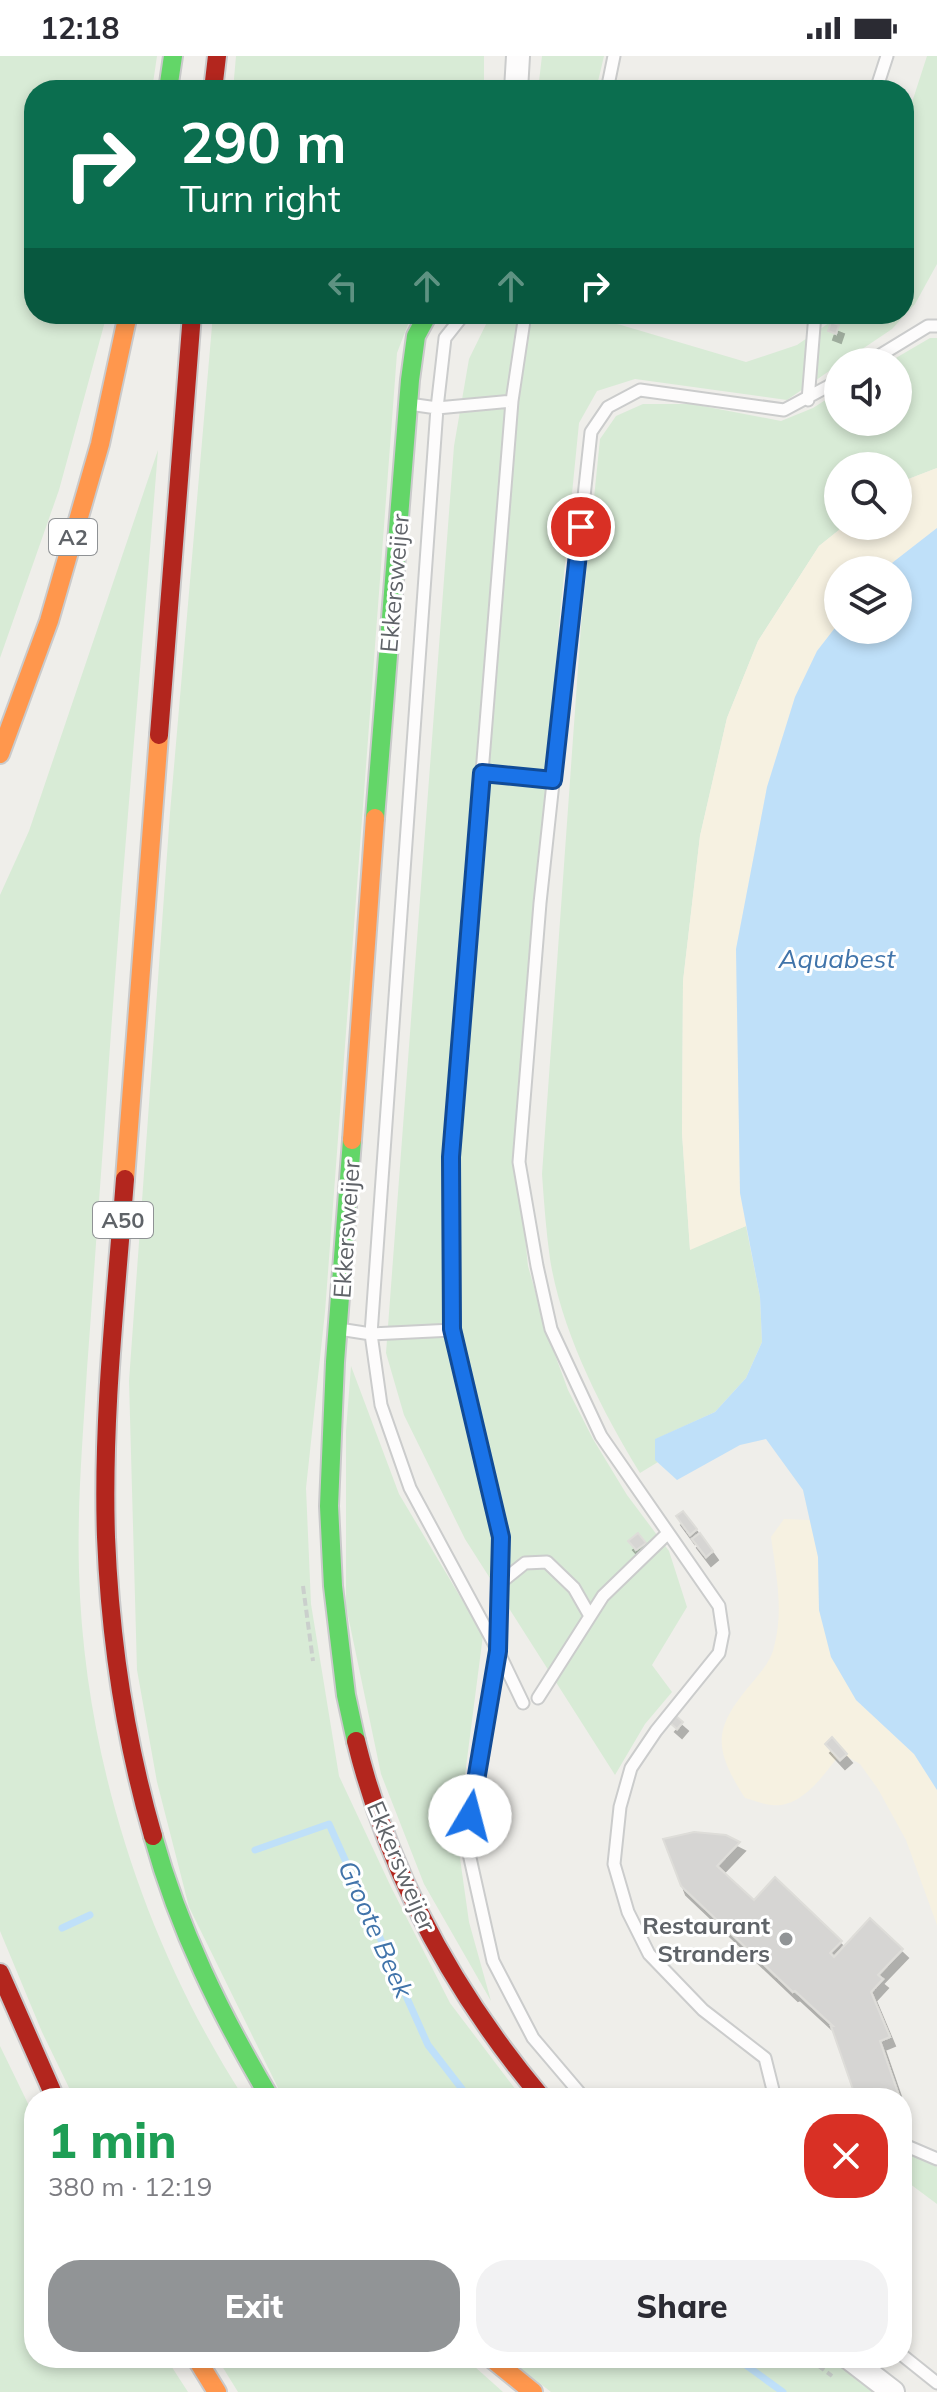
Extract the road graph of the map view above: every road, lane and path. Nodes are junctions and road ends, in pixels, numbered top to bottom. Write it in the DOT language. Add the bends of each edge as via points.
graph roads {
  1 [pos="173,56"];
  2 [pos="217,56"];
  3 [pos="518,56"];
  4 [pos="614,56"];
  5 [pos="887,56"];
  6 [pos="169,80"];
  7 [pos="214,80"];
  8 [pos="517,80"];
  9 [pos="609,80"];
  10 [pos="879,80"];
  11 [pos="126,324"];
  12 [pos="191,324"];
  13 [pos="423,324"];
  14 [pos="456,324"];
  15 [pos="524,324"];
  16 [pos="814,324"];
  17 [pos="937,326"];
  18 [pos="892,348"];
  19 [pos="824,390"];
  20 [pos="808,400"];
  21 [pos="512,401"];
  22 [pos="408,404"];
  23 [pos="437,408"];
  24 [pos="0,754"];
  25 [pos="482,773"];
  26 [pos="553,780"];
  27 [pos="339,1329"];
  28 [pos="453,1330"];
  29 [pos="371,1334"];
  30 [pos="668,1533"];
  31 [pos="500,1583"];
  32 [pos="590,1616"];
  33 [pos="498,1651"];
  34 [pos="538,1698"];
  35 [pos="523,1703"];
  36 [pos="0,1973"];
  37 [pos="51,2088"];
  38 [pos="264,2088"];
  39 [pos="533,2088"];
  40 [pos="576,2088"];
  41 [pos="772,2088"];
  42 [pos="912,2148"];
  43 [pos="937,2159"];
  44 [pos="912,2363"];
  45 [pos="202,2368"];
  46 [pos="503,2368"];
  47 [pos="862,2368"];
  48 [pos="937,2383"];
  49 [pos="217,2392"];
  50 [pos="533,2392"];
  51 [pos="893,2392"];
  1 -- 6 [label="main road"];
  2 -- 7 [label="main road"];
  3 -- 8 [label="street"];
  4 -- 9 [label="lane"];
  5 -- 10 [label="lane"];
  11 -- 24 [label="main road, A2" via="100,444 53,607"];
  12 -- 38 [label="main road, A50" via="112,1382 106,1530 116,1664 135,1776 167,1881 215,2003"];
  13 -- 22 [label="main road, Ekkersweijer" via="416,336"];
  14 -- 23 [label="lane" via="445,338"];
  15 -- 21 [label="lane"];
  16 -- 20 [label="lane"];
  17 -- 18 [label="lane"];
  19 -- 20 [label="lane"];
  20 -- 26 [label="lane" via="784,410 640,390 608,407 591,432"];
  21 -- 23 [label="lane"];
  21 -- 25 [label="lane"];
  22 -- 23 [label="lane"];
  22 -- 27 [label="main road, Ekkersweijer"];
  23 -- 29 [label="lane"];
  25 -- 26 [label="lane"];
  25 -- 28 [label="lane" via="451,1157"];
  26 -- 30 [label="lane" via="519,1162 551,1329 601,1436"];
  27 -- 29 [label="lane"];
  27 -- 39 [label="main road, Ekkersweijer" via="330,1555 349,1710 376,1812 440,1955"];
  28 -- 29 [label="lane"];
  28 -- 31 [label="lane" via="501,1537"];
  29 -- 33 [label="lane" via="381,1405 410,1488"];
  30 -- 32 [label="lane" via="603,1596"];
  30 -- 41 [label="lane" via="719,1606 723,1633 719,1653 631,1768 620,1807 614,1864 628,1912 649,1954 703,2010 765,2058"];
  31 -- 32 [label="lane" via="525,1563 547,1562 574,1588"];
  31 -- 33 [label="lane"];
  32 -- 34 [label="lane"];
  33 -- 35 [label="lane"];
  33 -- 40 [label="lane" via="466,1840 493,1961 533,2038"];
  36 -- 37 [label="main road"];
  42 -- 43 [label="lane"];
  44 -- 48 [label="lane"];
  45 -- 49 [label="main road"];
  46 -- 50 [label="main road"];
  47 -- 51 [label="street"];
}
